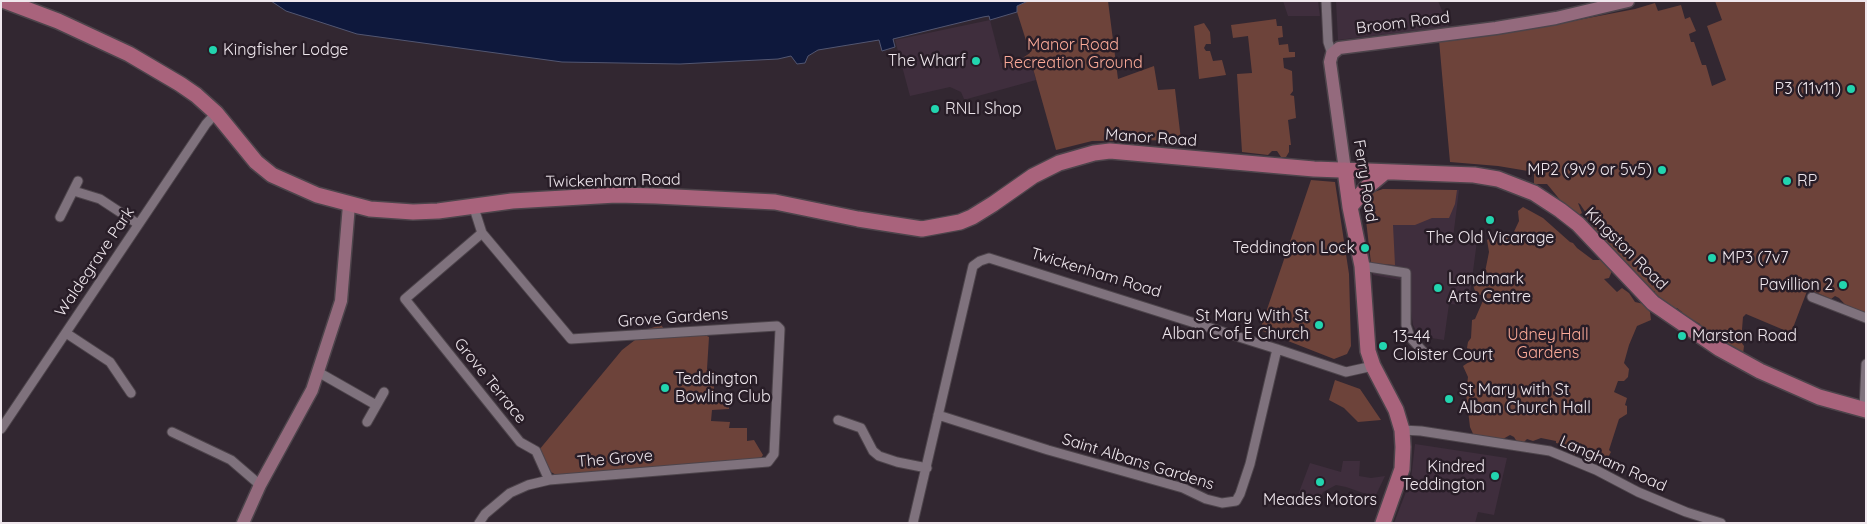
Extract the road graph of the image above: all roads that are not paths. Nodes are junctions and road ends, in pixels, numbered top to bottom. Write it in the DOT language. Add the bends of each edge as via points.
graph roads {
  1 [pos="5,1"];
  2 [pos="1326,1"];
  3 [pos="1628,1"];
  4 [pos="1332,54"];
  5 [pos="216,113"];
  6 [pos="1345,170"];
  7 [pos="1385,172"];
  8 [pos="78,181"];
  9 [pos="74,191"];
  10 [pos="349,204"];
  11 [pos="473,205"];
  12 [pos="1350,208"];
  13 [pos="60,217"];
  14 [pos="972,217"];
  15 [pos="138,224"];
  16 [pos="482,233"];
  17 [pos="1362,266"];
  18 [pos="1812,297"];
  19 [pos="1866,318"];
  20 [pos="66,333"];
  21 [pos="1277,348"];
  22 [pos="1427,356"];
  23 [pos="1866,364"];
  24 [pos="1373,366"];
  25 [pos="318,372"];
  26 [pos="384,392"];
  27 [pos="131,393"];
  28 [pos="376,405"];
  29 [pos="1865,410"];
  30 [pos="938,415"];
  31 [pos="838,420"];
  32 [pos="367,422"];
  33 [pos="1,429"];
  34 [pos="1402,430"];
  35 [pos="172,432"];
  36 [pos="768,462"];
  37 [pos="927,468"];
  38 [pos="549,480"];
  39 [pos="260,485"];
  40 [pos="243,523"];
  41 [pos="479,523"];
  42 [pos="913,523"];
  43 [pos="1383,523"];
  44 [pos="1721,523"];
  1 -- 5 [label="main road, Twickenham Road" via="129,54 185,87"];
  2 -- 4 [label="street, Ferry Road" via="1328,42"];
  3 -- 4 [label="street, Broom Road" via="1496,28 1344,47"];
  4 -- 6 [label="street, Ferry Road" via="1330,68"];
  5 -- 10 [label="main road, Twickenham Road" via="260,166 272,175"];
  5 -- 15 [label="street, Waldegrave Park"];
  6 -- 7 [label="main road, Kingston Road"];
  6 -- 12 [label="main road, Ferry Road"];
  6 -- 14 [label="main road, Manor Road" via="1119,151 1094,153 1049,168 1028,179"];
  7 -- 12 [label="main road"];
  7 -- 29 [label="main road, Kingston Road" via="1476,175 1498,179 1534,193 1578,224 1653,303 1720,349 1819,397"];
  8 -- 9 [label="street"];
  9 -- 13 [label="street"];
  9 -- 15 [label="street" via="100,199"];
  10 -- 11 [label="main road, Twickenham Road" via="412,212"];
  10 -- 25 [label="street" via="341,301"];
  11 -- 14 [label="main road, Twickenham Road" via="616,195 775,202 922,229"];
  11 -- 16 [label="street, Grove Gardens"];
  12 -- 17 [label="main road, Ferry Road"];
  15 -- 20 [label="street, Waldegrave Park"];
  16 -- 36 [label="street, Grove Gardens" via="571,339 777,326 780,329 776,432 774,454"];
  16 -- 38 [label="street, Grove Terrace" via="405,299 520,442 536,451"];
  17 -- 22 [label="street" via="1406,273 1406,325 1410,337"];
  17 -- 24 [label="main road, Ferry Road" via="1368,351"];
  18 -- 19 [label="street"];
  20 -- 27 [label="street" via="110,362"];
  20 -- 33 [label="street, Waldegrave Park"];
  21 -- 24 [label="street, Twickenham Road" via="1346,372"];
  21 -- 30 [label="street, Saint Albans Gardens" via="1250,464 1236,501 1214,501 1183,488"];
  21 -- 30 [label="street, Twickenham Road" via="989,258 973,266"];
  23 -- 29 [label="street"];
  24 -- 34 [label="main road, Ferry Road" via="1396,410"];
  25 -- 28 [label="street"];
  25 -- 39 [label="street" via="312,390"];
  26 -- 28 [label="street"];
  28 -- 32 [label="street"];
  30 -- 37 [label="street"];
  31 -- 37 [label="street" via="861,428 872,451 879,456"];
  34 -- 43 [label="main road, Ferry Road" via="1402,469"];
  34 -- 44 [label="street, Langham Road" via="1550,452 1686,512"];
  35 -- 39 [label="street" via="231,460"];
  36 -- 38 [label="street, The Grove"];
  37 -- 42 [label="street"];
  38 -- 41 [label="street, The Grove" via="510,493"];
  39 -- 40 [label="street"];
}
